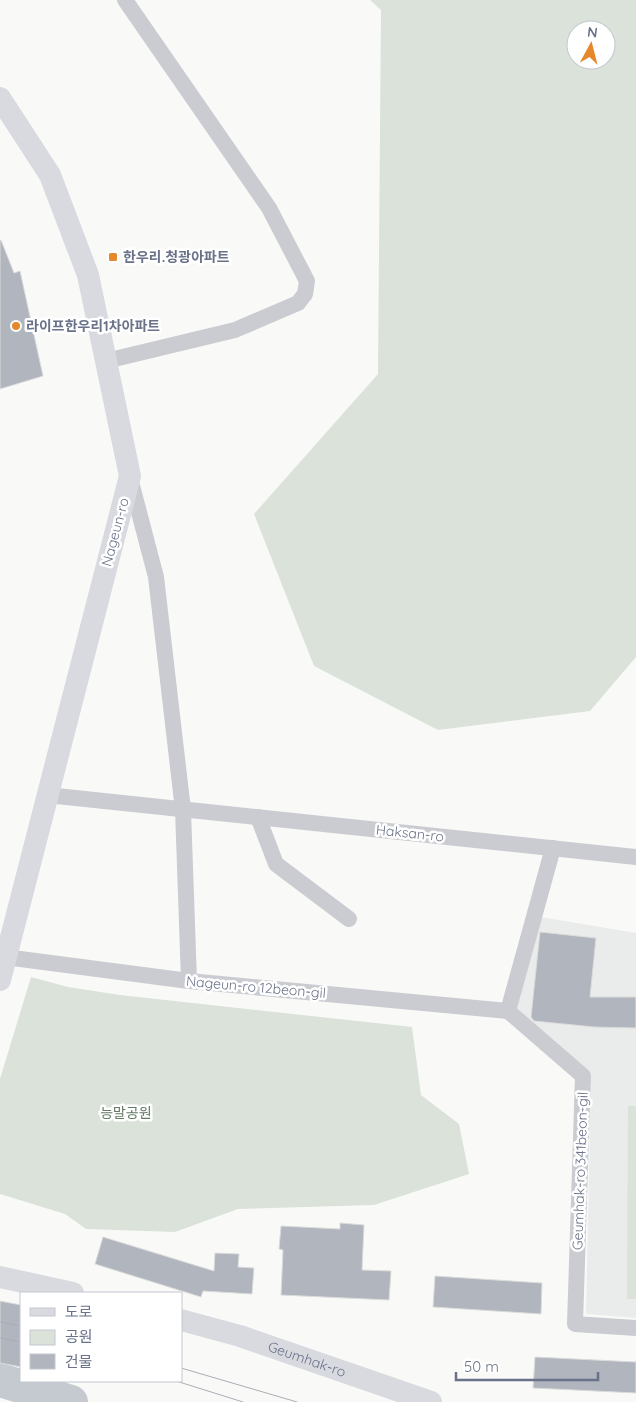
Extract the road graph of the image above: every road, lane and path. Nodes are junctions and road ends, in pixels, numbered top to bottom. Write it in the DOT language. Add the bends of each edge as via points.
graph roads {
  1 [pos="125,0"];
  2 [pos="0,98"];
  3 [pos="106,361"];
  4 [pos="130,476"];
  5 [pos="47,795"];
  6 [pos="183,810"];
  7 [pos="258,817"];
  8 [pos="553,848"];
  9 [pos="636,856"];
  10 [pos="349,919"];
  11 [pos="5,957"];
  12 [pos="0,980"];
  13 [pos="189,981"];
  14 [pos="508,1011"];
  15 [pos="0,1277"];
  16 [pos="68,1292"];
  17 [pos="182,1320"];
  18 [pos="636,1328"];
  19 [pos="432,1402"];
  1 -- 3 [label="street" via="269,208 308,281 305,294 298,303 235,330"];
  2 -- 3 [label="main road, Nageun-ro" via="50,175 88,275"];
  3 -- 4 [label="main road, Nageun-ro"];
  4 -- 5 [label="main road, Nageun-ro"];
  4 -- 6 [label="street" via="156,577"];
  5 -- 6 [label="street, Haksan-ro"];
  5 -- 11 [label="main road, Nageun-ro"];
  6 -- 7 [label="street, Haksan-ro"];
  6 -- 13 [label="street"];
  7 -- 8 [label="street, Haksan-ro"];
  7 -- 10 [label="street" via="276,864"];
  8 -- 9 [label="street, Haksan-ro"];
  8 -- 14 [label="street"];
  11 -- 12 [label="main road, Nageun-ro"];
  11 -- 13 [label="street, Nageun-ro 12beon-gil"];
  13 -- 14 [label="street, Nageun-ro 12beon-gil"];
  14 -- 18 [label="street, Geumhak-ro 341beon-gil" via="583,1076 575,1324"];
  15 -- 16 [label="main road"];
  17 -- 19 [label="main road, Geumhak-ro" via="240,1336"];
}
